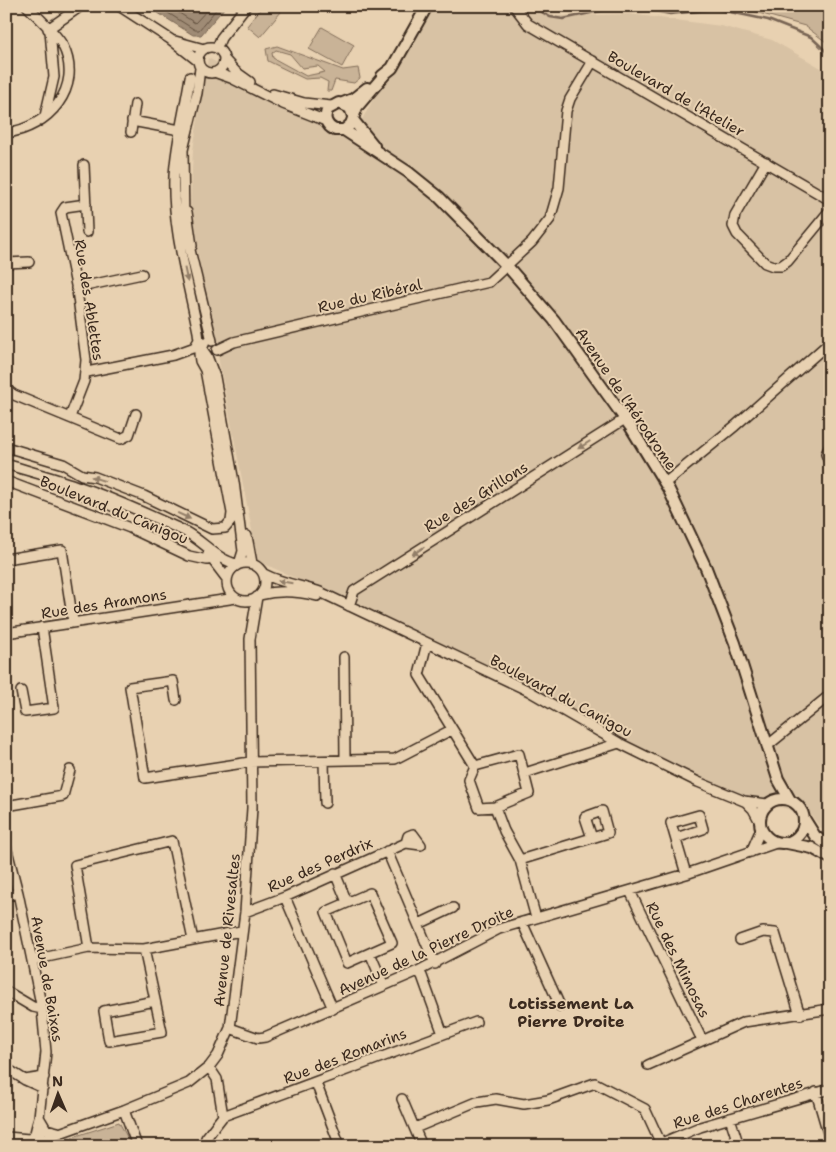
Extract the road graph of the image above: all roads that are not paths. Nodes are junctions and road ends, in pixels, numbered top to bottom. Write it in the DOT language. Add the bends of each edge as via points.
graph roads {
  1 [pos="27,6"];
  2 [pos="82,6"];
  3 [pos="119,6"];
  4 [pos="246,6"];
  5 [pos="427,6"];
  6 [pos="514,6"];
  7 [pos="49,30"];
  8 [pos="170,39"];
  9 [pos="217,48"];
  10 [pos="204,49"];
  11 [pos="225,60"];
  12 [pos="593,62"];
  13 [pos="199,65"];
  14 [pos="386,73"];
  15 [pos="214,74"];
  16 [pos="190,77"];
  17 [pos="197,93"];
  18 [pos="134,104"];
  19 [pos="343,104"];
  20 [pos="331,106"];
  21 [pos="45,116"];
  22 [pos="353,118"];
  23 [pos="132,121"];
  24 [pos="326,121"];
  25 [pos="344,130"];
  26 [pos="131,132"];
  27 [pos="184,132"];
  28 [pos="6,133"];
  29 [pos="380,153"];
  30 [pos="766,162"];
  31 [pos="84,165"];
  32 [pos="179,175"];
  33 [pos="830,200"];
  34 [pos="86,204"];
  35 [pos="830,210"];
  36 [pos="88,232"];
  37 [pos="29,262"];
  38 [pos="6,263"];
  39 [pos="508,267"];
  40 [pos="142,274"];
  41 [pos="76,288"];
  42 [pos="830,342"];
  43 [pos="207,348"];
  44 [pos="86,372"];
  45 [pos="6,389"];
  46 [pos="136,414"];
  47 [pos="70,418"];
  48 [pos="625,419"];
  49 [pos="830,446"];
  50 [pos="6,447"];
  51 [pos="6,464"];
  52 [pos="830,464"];
  53 [pos="41,476"];
  54 [pos="6,481"];
  55 [pos="234,482"];
  56 [pos="665,482"];
  57 [pos="144,496"];
  58 [pos="138,511"];
  59 [pos="6,559"];
  60 [pos="212,559"];
  61 [pos="252,563"];
  62 [pos="238,564"];
  63 [pos="264,574"];
  64 [pos="226,581"];
  65 [pos="259,596"];
  66 [pos="239,599"];
  67 [pos="206,602"];
  68 [pos="339,602"];
  69 [pos="349,606"];
  70 [pos="73,622"];
  71 [pos="251,624"];
  72 [pos="42,627"];
  73 [pos="6,633"];
  74 [pos="427,644"];
  75 [pos="344,658"];
  76 [pos="21,691"];
  77 [pos="830,695"];
  78 [pos="176,700"];
  79 [pos="451,730"];
  80 [pos="619,743"];
  81 [pos="767,746"];
  82 [pos="345,760"];
  83 [pos="324,761"];
  84 [pos="250,762"];
  85 [pos="474,766"];
  86 [pos="70,770"];
  87 [pos="525,773"];
  88 [pos="778,779"];
  89 [pos="790,800"];
  90 [pos="744,801"];
  91 [pos="770,802"];
  92 [pos="325,803"];
  93 [pos="6,806"];
  94 [pos="495,807"];
  95 [pos="805,820"];
  96 [pos="760,825"];
  97 [pos="592,838"];
  98 [pos="676,838"];
  99 [pos="406,843"];
  100 [pos="776,843"];
  101 [pos="787,843"];
  102 [pos="6,846"];
  103 [pos="830,847"];
  104 [pos="386,851"];
  105 [pos="751,853"];
  106 [pos="830,858"];
  107 [pos="520,860"];
  108 [pos="335,873"];
  109 [pos="686,874"];
  110 [pos="630,891"];
  111 [pos="18,893"];
  112 [pos="6,896"];
  113 [pos="285,897"];
  114 [pos="347,902"];
  115 [pos="453,908"];
  116 [pos="245,912"];
  117 [pos="536,918"];
  118 [pos="522,922"];
  119 [pos="419,924"];
  120 [pos="241,931"];
  121 [pos="192,940"];
  122 [pos="740,940"];
  123 [pos="89,948"];
  124 [pos="144,949"];
  125 [pos="370,953"];
  126 [pos="32,960"];
  127 [pos="435,964"];
  128 [pos="418,972"];
  129 [pos="384,986"];
  130 [pos="6,991"];
  131 [pos="39,992"];
  132 [pos="21,1000"];
  133 [pos="155,1002"];
  134 [pos="560,1006"];
  135 [pos="42,1009"];
  136 [pos="333,1009"];
  137 [pos="830,1009"];
  138 [pos="800,1015"];
  139 [pos="476,1022"];
  140 [pos="230,1028"];
  141 [pos="443,1034"];
  142 [pos="702,1040"];
  143 [pos="648,1065"];
  144 [pos="209,1067"];
  145 [pos="6,1068"];
  146 [pos="44,1077"];
  147 [pos="25,1080"];
  148 [pos="316,1083"];
  149 [pos="43,1088"];
  150 [pos="830,1089"];
  151 [pos="816,1092"];
  152 [pos="402,1099"];
  153 [pos="124,1110"];
  154 [pos="222,1116"];
  155 [pos="39,1117"];
  156 [pos="730,1118"];
  157 [pos="415,1128"];
  158 [pos="61,1133"];
  159 [pos="7,1137"];
  160 [pos="830,1140"];
  161 [pos="35,1142"];
  162 [pos="660,1145"];
  163 [pos="21,1146"];
  164 [pos="137,1146"];
  165 [pos="204,1146"];
  166 [pos="340,1146"];
  167 [pos="422,1146"];
  168 [pos="740,1146"];
  1 -- 7 [label="street"];
  2 -- 7 [label="street"];
  3 -- 8 [label="street"];
  4 -- 9 [label="street"];
  5 -- 14 [label="main road"];
  6 -- 12 [label="street, Boulevard de l'Atelier" via="528,24"];
  7 -- 21 [label="street" via="54,77"];
  7 -- 21 [label="street" via="59,38 64,48 70,77 61,102"];
  8 -- 10 [label="street"];
  8 -- 13 [label="street"];
  9 -- 10 [label="street"];
  9 -- 11 [label="street"];
  10 -- 13 [label="street" via="199,54"];
  11 -- 15 [label="street" via="223,68"];
  11 -- 20 [label="street" via="236,72 270,92 304,103"];
  12 -- 30 [label="street, Boulevard de l'Atelier"];
  12 -- 39 [label="street, Rue du Ribéral" via="570,99 566,112 559,188 550,219"];
  13 -- 15 [label="street" via="205,73"];
  13 -- 17 [label="street"];
  14 -- 19 [label="main road"];
  14 -- 22 [label="main road" via="357,107"];
  15 -- 17 [label="street"];
  15 -- 24 [label="street" via="232,78"];
  16 -- 27 [label="street"];
  17 -- 27 [label="street"];
  18 -- 23 [label="street"];
  19 -- 20 [label="main road"];
  19 -- 22 [label="main road" via="350,108"];
  20 -- 24 [label="main road" via="326,112"];
  21 -- 28 [label="street" via="22,131"];
  22 -- 25 [label="main road"];
  22 -- 29 [label="main road, Avenue de l'Aérodrome"];
  23 -- 26 [label="street"];
  23 -- 27 [label="street"];
  24 -- 25 [label="main road" via="331,128"];
  25 -- 29 [label="main road, Avenue de l'Aérodrome"];
  27 -- 32 [label="street"];
  29 -- 39 [label="main road, Avenue de l'Aérodrome" via="438,197"];
  30 -- 33 [label="street, Boulevard de l'Atelier"];
  30 -- 35 [label="street" via="735,215 733,226 765,263 781,266 788,261"];
  31 -- 34 [label="street, Rue des Ablettes"];
  32 -- 43 [label="street" via="185,207 185,235 193,258"];
  32 -- 43 [label="street, one-way" via="175,210 199,340"];
  34 -- 36 [label="street, Rue des Ablettes"];
  34 -- 41 [label="street, Rue des Ablettes" via="65,206 60,213"];
  37 -- 38 [label="street"];
  39 -- 43 [label="street, Rue du Ribéral" via="489,282"];
  39 -- 48 [label="main road, Avenue de l'Aérodrome" via="554,320"];
  40 -- 41 [label="street"];
  41 -- 44 [label="street, Rue des Ablettes"];
  42 -- 56 [label="street" via="735,426"];
  43 -- 44 [label="street"];
  43 -- 55 [label="street"];
  57 -- 43 [label="street, Boulevard du Canigou, one-way" via="212,529 225,528 231,521 205,370 200,361"];
  44 -- 47 [label="street, Rue des Ablettes"];
  45 -- 47 [label="street"];
  46 -- 47 [label="street" via="129,434 121,439"];
  48 -- 56 [label="main road, Avenue de l'Aérodrome"];
  48 -- 69 [label="street, Rue des Grillons, one-way" via="354,591"];
  49 -- 52 [label="street" via="826,454"];
  57 -- 50 [label="street, Boulevard du Canigou, one-way" via="82,475 51,460"];
  51 -- 53 [label="street, Boulevard du Canigou"];
  53 -- 58 [label="street, Boulevard du Canigou" via="80,487"];
  53 -- 60 [label="street, Boulevard du Canigou" via="194,542"];
  54 -- 60 [label="street, Boulevard du Canigou" via="130,528 189,556"];
  55 -- 61 [label="street"];
  55 -- 62 [label="street" via="243,551"];
  56 -- 81 [label="main road, Avenue de l'Aérodrome" via="706,568"];
  57 -- 58 [label="street, Boulevard du Canigou"];
  58 -- 62 [label="street, Boulevard du Canigou" via="191,534 225,562"];
  59 -- 70 [label="street" via="62,550"];
  60 -- 64 [label="street, Boulevard du Canigou"];
  61 -- 62 [label="street"];
  61 -- 63 [label="street"];
  62 -- 64 [label="street" via="232,568"];
  63 -- 65 [label="street" via="265,585"];
  68 -- 63 [label="street, Boulevard du Canigou, one-way" via="320,592"];
  64 -- 66 [label="street" via="231,594"];
  64 -- 67 [label="street" via="217,596"];
  65 -- 66 [label="street"];
  65 -- 68 [label="street, Boulevard du Canigou" via="272,592 298,592"];
  65 -- 71 [label="street, Avenue de Rivesaltes"];
  66 -- 67 [label="street, Rue des Aramons"];
  66 -- 71 [label="street, Avenue de Rivesaltes"];
  67 -- 70 [label="street, Rue des Aramons"];
  68 -- 69 [label="street, Boulevard du Canigou"];
  69 -- 74 [label="street, Boulevard du Canigou"];
  70 -- 72 [label="street, Rue des Aramons"];
  71 -- 84 [label="street, Avenue de Rivesaltes"];
  72 -- 73 [label="street, Rue des Aramons"];
  72 -- 76 [label="street" via="54,708 25,712"];
  74 -- 79 [label="street" via="419,675"];
  74 -- 80 [label="street, Boulevard du Canigou" via="529,691"];
  75 -- 82 [label="street"];
  77 -- 81 [label="street"];
  78 -- 84 [label="street" via="173,681 130,687 145,778"];
  79 -- 82 [label="street" via="395,759"];
  79 -- 85 [label="street"];
  80 -- 87 [label="street"];
  80 -- 90 [label="street, Boulevard du Canigou"];
  81 -- 88 [label="main road, Avenue de l'Aérodrome"];
  82 -- 83 [label="street"];
  83 -- 84 [label="street"];
  83 -- 92 [label="street"];
  84 -- 116 [label="street, Avenue de Rivesaltes" via="252,808"];
  85 -- 87 [label="street" via="519,754"];
  85 -- 94 [label="street" via="469,780 479,808"];
  86 -- 93 [label="street" via="63,796"];
  87 -- 94 [label="street" via="529,794"];
  88 -- 89 [label="main road, Avenue de l'Aérodrome"];
  88 -- 91 [label="main road"];
  89 -- 91 [label="main road"];
  89 -- 95 [label="main road" via="800,807"];
  90 -- 91 [label="street, Boulevard du Canigou"];
  90 -- 96 [label="street, Boulevard du Canigou" via="753,809"];
  91 -- 96 [label="main road" via="763,809"];
  94 -- 107 [label="street"];
  95 -- 101 [label="main road" via="800,835"];
  95 -- 103 [label="main road" via="814,836"];
  96 -- 100 [label="main road"];
  96 -- 105 [label="street"];
  97 -- 107 [label="street"];
  98 -- 109 [label="street"];
  99 -- 104 [label="street, Rue des Perdrix"];
  100 -- 101 [label="main road"];
  100 -- 105 [label="street, Avenue de la Pierre Droite"];
  101 -- 106 [label="main road" via="812,848"];
  102 -- 111 [label="street, Avenue de Baixas"];
  104 -- 108 [label="street, Rue des Perdrix"];
  104 -- 119 [label="street"];
  105 -- 109 [label="street, Avenue de la Pierre Droite"];
  107 -- 117 [label="street"];
  108 -- 113 [label="street, Rue des Perdrix"];
  108 -- 114 [label="street"];
  109 -- 110 [label="street, Avenue de la Pierre Droite"];
  110 -- 117 [label="street, Avenue de la Pierre Droite"];
  110 -- 142 [label="street, Rue des Mimosas"];
  111 -- 112 [label="street"];
  111 -- 126 [label="street, Avenue de Baixas"];
  113 -- 116 [label="street, Rue des Perdrix"];
  113 -- 136 [label="street"];
  114 -- 125 [label="street" via="370,893 392,943"];
  114 -- 125 [label="street" via="326,912 347,963"];
  115 -- 119 [label="street"];
  116 -- 120 [label="street, Avenue de Rivesaltes"];
  117 -- 118 [label="street, Avenue de la Pierre Droite"];
  118 -- 127 [label="street, Avenue de la Pierre Droite" via="499,929"];
  118 -- 134 [label="street"];
  119 -- 127 [label="street"];
  120 -- 121 [label="street"];
  120 -- 140 [label="street, Avenue de Rivesaltes"];
  121 -- 123 [label="street" via="172,841 75,865"];
  121 -- 124 [label="street"];
  122 -- 138 [label="street" via="763,932 775,933"];
  123 -- 124 [label="street"];
  123 -- 126 [label="street"];
  124 -- 133 [label="street"];
  125 -- 129 [label="street"];
  126 -- 131 [label="street, Avenue de Baixas"];
  127 -- 128 [label="street, Avenue de la Pierre Droite"];
  128 -- 129 [label="street, Avenue de la Pierre Droite"];
  128 -- 141 [label="street"];
  129 -- 136 [label="street, Avenue de la Pierre Droite"];
  130 -- 132 [label="street"];
  131 -- 132 [label="street"];
  131 -- 135 [label="street, Avenue de Baixas"];
  132 -- 135 [label="street"];
  133 -- 133 [label="street" via="162,1032 109,1041 104,1011"];
  135 -- 146 [label="street, Avenue de Baixas" via="46,1052"];
  136 -- 140 [label="street, Avenue de la Pierre Droite" via="265,1037 258,1038"];
  137 -- 138 [label="street"];
  138 -- 142 [label="street" via="744,1022"];
  139 -- 141 [label="street, Rue des Romarins"];
  140 -- 144 [label="street, Avenue de Rivesaltes"];
  141 -- 148 [label="street, Rue des Romarins"];
  142 -- 143 [label="street"];
  144 -- 153 [label="street, Avenue de Rivesaltes" via="189,1083"];
  144 -- 154 [label="street" via="217,1079"];
  145 -- 147 [label="street"];
  146 -- 147 [label="street"];
  146 -- 149 [label="street, Avenue de Baixas"];
  147 -- 149 [label="street"];
  148 -- 154 [label="street, Rue des Romarins"];
  148 -- 166 [label="street"];
  149 -- 155 [label="street, Avenue de Baixas"];
  150 -- 151 [label="street, Rue des Charentes"];
  151 -- 156 [label="street, Rue des Charentes"];
  151 -- 160 [label="street"];
  152 -- 157 [label="street"];
  153 -- 158 [label="street, Avenue de Rivesaltes"];
  153 -- 164 [label="street"];
  154 -- 165 [label="street"];
  155 -- 158 [label="street" via="46,1129"];
  155 -- 161 [label="street, Avenue de Baixas"];
  156 -- 162 [label="street, Rue des Charentes"];
  156 -- 168 [label="street"];
  157 -- 162 [label="street" via="477,1102 496,1099 524,1104 548,1100 595,1083 645,1109"];
  157 -- 167 [label="street"];
  158 -- 161 [label="street, Avenue de Rivesaltes"];
  159 -- 161 [label="street"];
  159 -- 163 [label="street"];
}
